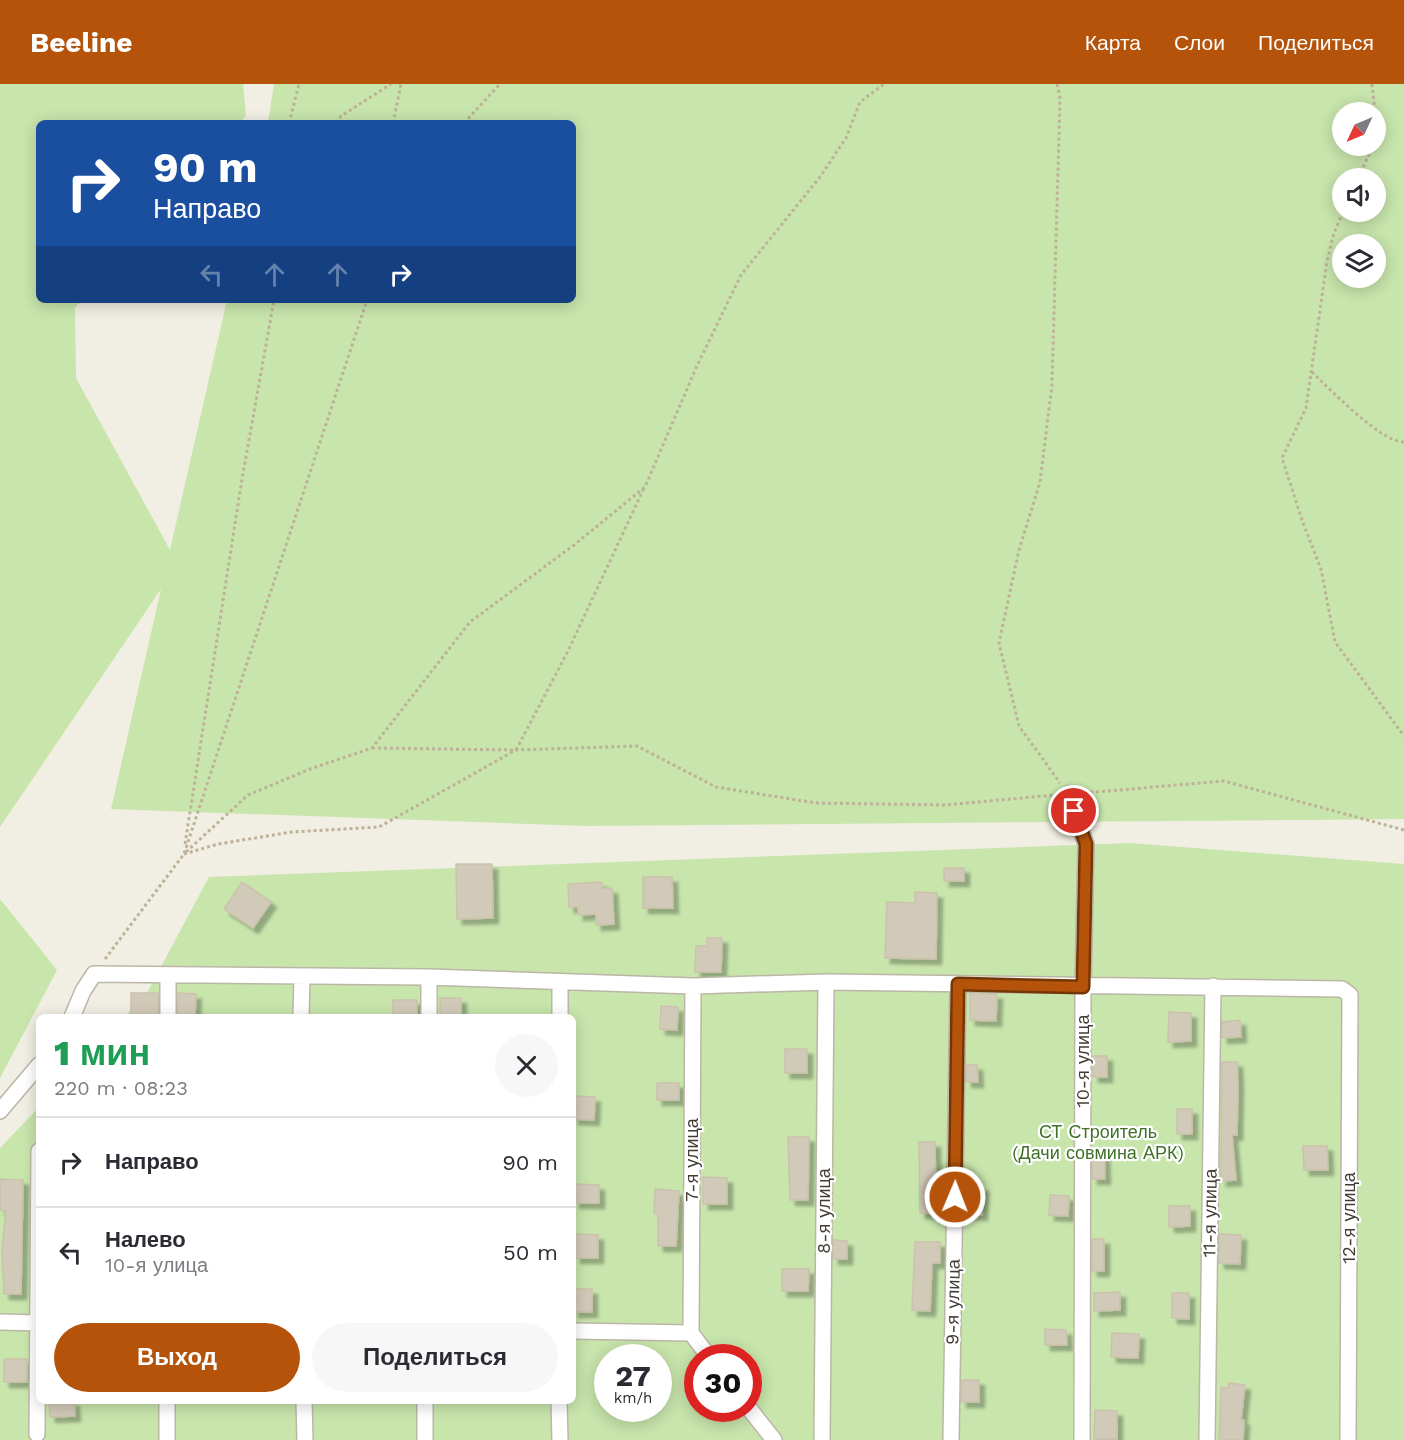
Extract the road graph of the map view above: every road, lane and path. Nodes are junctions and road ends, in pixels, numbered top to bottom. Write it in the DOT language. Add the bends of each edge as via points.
graph roads {
  1 [pos="299,84"];
  2 [pos="391,84"];
  3 [pos="401,84"];
  4 [pos="500,84"];
  5 [pos="884,84"];
  6 [pos="1057,84"];
  7 [pos="1372,84"];
  8 [pos="1374,102"];
  9 [pos="291,120"];
  10 [pos="338,120"];
  11 [pos="394,120"];
  12 [pos="467,120"];
  13 [pos="1339,222"];
  14 [pos="273,303"];
  15 [pos="366,303"];
  16 [pos="1311,371"];
  17 [pos="1404,442"];
  18 [pos="645,487"];
  19 [pos="1404,736"];
  20 [pos="372,748"];
  21 [pos="516,750"];
  22 [pos="1068,794"];
  23 [pos="1404,830"];
  24 [pos="184,854"];
  25 [pos="94,974"];
  26 [pos="168,975"];
  27 [pos="302,976"];
  28 [pos="429,977"];
  29 [pos="560,982"];
  30 [pos="826,982"];
  31 [pos="958,984"];
  32 [pos="693,986"];
  33 [pos="1214,986"];
  34 [pos="1083,987"];
  35 [pos="73,1014"];
  36 [pos="168,1014"];
  37 [pos="301,1014"];
  38 [pos="429,1014"];
  39 [pos="560,1014"];
  40 [pos="36,1069"];
  41 [pos="0,1111"];
  42 [pos="0,1322"];
  43 [pos="36,1323"];
  44 [pos="576,1331"];
  45 [pos="691,1333"];
  46 [pos="699,1344"];
  47 [pos="37,1404"];
  48 [pos="167,1404"];
  49 [pos="304,1404"];
  50 [pos="425,1404"];
  51 [pos="559,1404"];
  52 [pos="760,1422"];
  53 [pos="37,1434"];
  54 [pos="167,1440"];
  55 [pos="305,1440"];
  56 [pos="425,1440"];
  57 [pos="560,1440"];
  58 [pos="774,1440"];
  59 [pos="822,1440"];
  60 [pos="951,1440"];
  61 [pos="1082,1440"];
  62 [pos="1207,1440"];
  63 [pos="1348,1440"];
  1 -- 9 [label="path"];
  2 -- 10 [label="path"];
  3 -- 11 [label="path"];
  4 -- 12 [label="path"];
  5 -- 18 [label="path" via="860,102 846,138 820,177 741,275"];
  6 -- 22 [label="path" via="1060,98 1052,385 1040,482 1019,550 999,642 1019,726"];
  7 -- 8 [label="path"];
  13 -- 16 [label="path" via="1328,261"];
  14 -- 24 [label="path"];
  15 -- 24 [label="path"];
  16 -- 17 [label="path" via="1353,411 1394,442"];
  16 -- 19 [label="path" via="1306,408 1282,458 1321,569 1335,642"];
  18 -- 20 [label="path" via="470,622"];
  18 -- 21 [label="path" via="568,651"];
  20 -- 21 [label="path"];
  20 -- 24 [label="path" via="248,795"];
  21 -- 22 [label="path" via="637,747 716,788 816,803 945,805"];
  21 -- 24 [label="path" via="379,827 292,832 218,844"];
  22 -- 23 [label="path" via="1224,781"];
  22 -- 34 [label="street, 10-я улица" via="1086,844"];
  24 -- 25 [label="path"];
  25 -- 26 [label="street"];
  25 -- 35 [label="street"];
  26 -- 27 [label="street"];
  26 -- 36 [label="street"];
  27 -- 28 [label="street"];
  27 -- 37 [label="street"];
  28 -- 29 [label="street"];
  28 -- 38 [label="street"];
  29 -- 32 [label="street"];
  29 -- 39 [label="street"];
  30 -- 31 [label="street"];
  30 -- 32 [label="street"];
  30 -- 59 [label="street, 8-я улица"];
  31 -- 34 [label="street"];
  31 -- 60 [label="street, 9-я улица"];
  32 -- 45 [label="street, 7-я улица"];
  33 -- 34 [label="street"];
  33 -- 62 [label="street, 11-я улица"];
  33 -- 63 [label="street, 12-я улица" via="1342,988 1350,995"];
  34 -- 61 [label="street, 10-я улица"];
  40 -- 41 [label="street"];
  42 -- 43 [label="street"];
  44 -- 45 [label="street"];
  45 -- 46 [label="street"];
  47 -- 53 [label="street"];
  48 -- 54 [label="street"];
  49 -- 55 [label="street"];
  50 -- 56 [label="street"];
  51 -- 57 [label="street"];
  52 -- 58 [label="street"];
}
